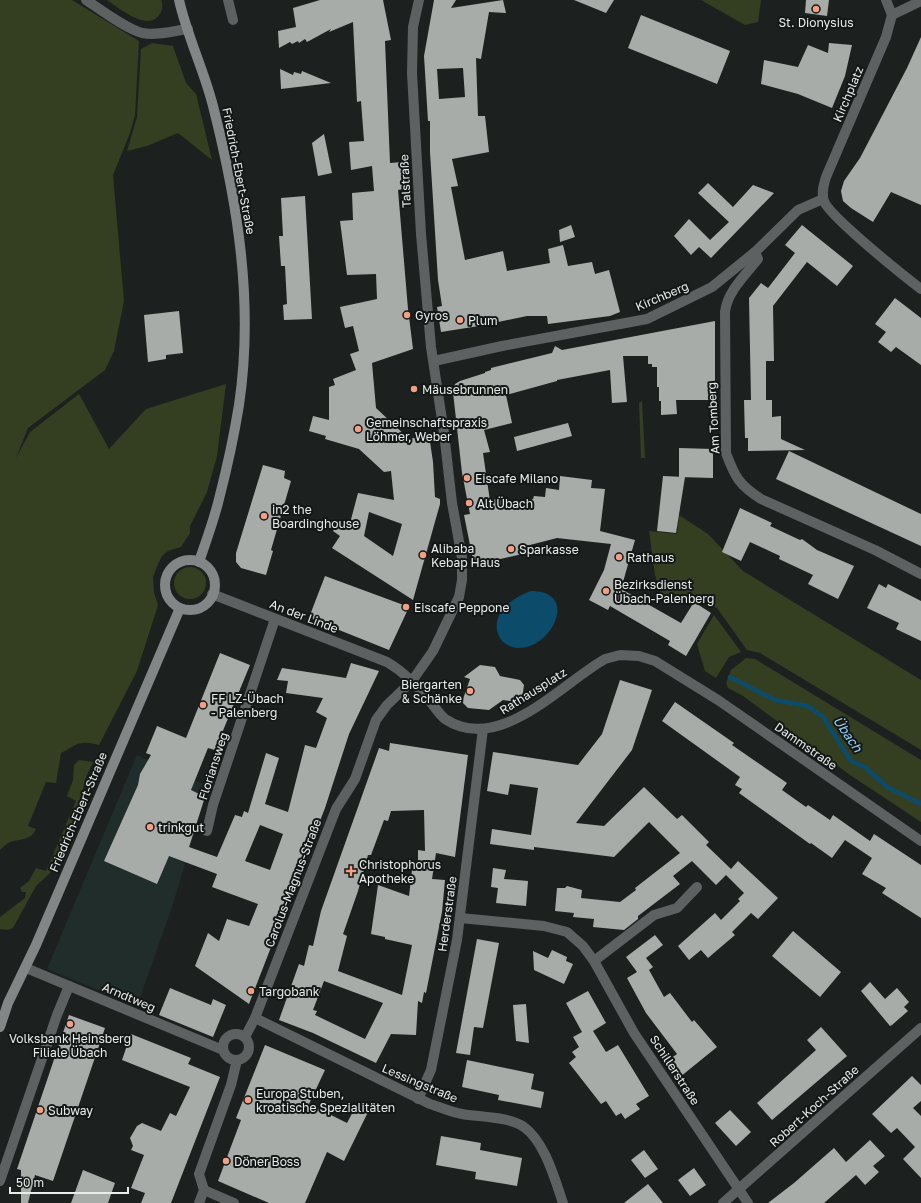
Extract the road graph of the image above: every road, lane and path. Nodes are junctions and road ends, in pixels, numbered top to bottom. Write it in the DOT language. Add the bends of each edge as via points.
graph roads {
  1 [pos="86,0"];
  2 [pos="179,0"];
  3 [pos="228,0"];
  4 [pos="419,0"];
  5 [pos="886,0"];
  6 [pos="921,1"];
  7 [pos="892,15"];
  8 [pos="233,20"];
  9 [pos="188,29"];
  10 [pos="823,199"];
  11 [pos="755,252"];
  12 [pos="921,289"];
  13 [pos="434,362"];
  14 [pos="199,562"];
  15 [pos="921,574"];
  16 [pos="212,594"];
  17 [pos="180,608"];
  18 [pos="275,619"];
  19 [pos="387,662"];
  20 [pos="676,674"];
  21 [pos="412,681"];
  22 [pos="483,729"];
  23 [pos="207,831"];
  24 [pos="921,841"];
  25 [pos="697,887"];
  26 [pos="460,918"];
  27 [pos="594,961"];
  28 [pos="26,968"];
  29 [pos="69,986"];
  30 [pos="255,1018"];
  31 [pos="0,1027"];
  32 [pos="921,1028"];
  33 [pos="245,1037"];
  34 [pos="223,1050"];
  35 [pos="237,1060"];
  36 [pos="418,1098"];
  37 [pos="0,1181"];
  38 [pos="204,1190"];
  39 [pos="739,1190"];
  40 [pos="199,1203"];
  41 [pos="234,1203"];
  42 [pos="563,1203"];
  43 [pos="723,1203"];
  44 [pos="748,1203"];
  1 -- 9 [label="street" via="141,33 153,34"];
  2 -- 9 [label="main road, Friedrich-Ebert-Straße"];
  3 -- 8 [label="street"];
  4 -- 13 [label="street, Talstraße" via="413,27 414,123 421,234"];
  5 -- 7 [label="street"];
  6 -- 7 [label="street"];
  7 -- 10 [label="street, Kirchplatz" via="886,37 826,177"];
  9 -- 14 [label="main road, Friedrich-Ebert-Straße" via="213,104 236,210 245,311 239,405 219,500"];
  10 -- 11 [label="street, Kirchberg" via="798,210"];
  10 -- 12 [label="street" via="851,230"];
  11 -- 13 [label="street, Kirchberg" via="712,287 646,320 502,346"];
  11 -- 15 [label="street, Am Tomberg" via="758,258 735,288 725,312 726,453 733,472 744,488 761,499 875,550"];
  13 -- 21 [label="street, Talstraße" via="452,503 462,558 462,580 459,597 433,651"];
  14 -- 16 [label="main road" via="212,576"];
  14 -- 17 [label="main road" via="180,562 172,567 167,575 167,594"];
  16 -- 17 [label="main road" via="199,608"];
  16 -- 18 [label="street, An der Linde"];
  17 -- 28 [label="main road, Friedrich-Ebert-Straße"];
  18 -- 19 [label="street, An der Linde"];
  18 -- 23 [label="street, Floriansweg"];
  19 -- 21 [label="street, Rathausplatz" via="402,670"];
  20 -- 22 [label="street, Rathausplatz" via="655,661 639,656 620,655 596,664 519,717 500,726"];
  20 -- 24 [label="street, Dammstraße" via="718,700"];
  21 -- 22 [label="street, Rathausplatz" via="444,718 463,728"];
  21 -- 30 [label="street, Carolus-Magnus-Straße" via="387,705 376,720 354,779 336,809"];
  22 -- 26 [label="street, Herderstraße"];
  25 -- 27 [label="street" via="677,908 654,915"];
  26 -- 27 [label="street, Schillerstraße" via="544,926 567,932 583,946"];
  26 -- 36 [label="street, Herderstraße" via="432,1070"];
  27 -- 39 [label="street, Schillerstraße" via="634,1032"];
  28 -- 29 [label="street, Arndtweg"];
  28 -- 31 [label="main road, Friedrich-Ebert-Straße" via="8,1003"];
  29 -- 34 [label="street, Arndtweg"];
  29 -- 37 [label="street"];
  30 -- 33 [label="street, Carolus-Magnus-Straße"];
  30 -- 36 [label="street, Lessingstraße"];
  32 -- 39 [label="street, Robert-Koch-Straße"];
  33 -- 34 [label="street" via="239,1034 228,1036 223,1042"];
  33 -- 35 [label="street, Carolus-Magnus-Straße" via="249,1044 248,1052"];
  34 -- 35 [label="street" via="228,1058"];
  35 -- 38 [label="street, Carolus-Magnus-Straße" via="231,1085 199,1174"];
  36 -- 42 [label="street, Lessingstraße" via="460,1114 523,1126 534,1137 547,1161"];
  38 -- 40 [label="street"];
  38 -- 41 [label="street"];
  39 -- 43 [label="street, Robert-Koch-Straße"];
  39 -- 44 [label="street, Schillerstraße"];
}
